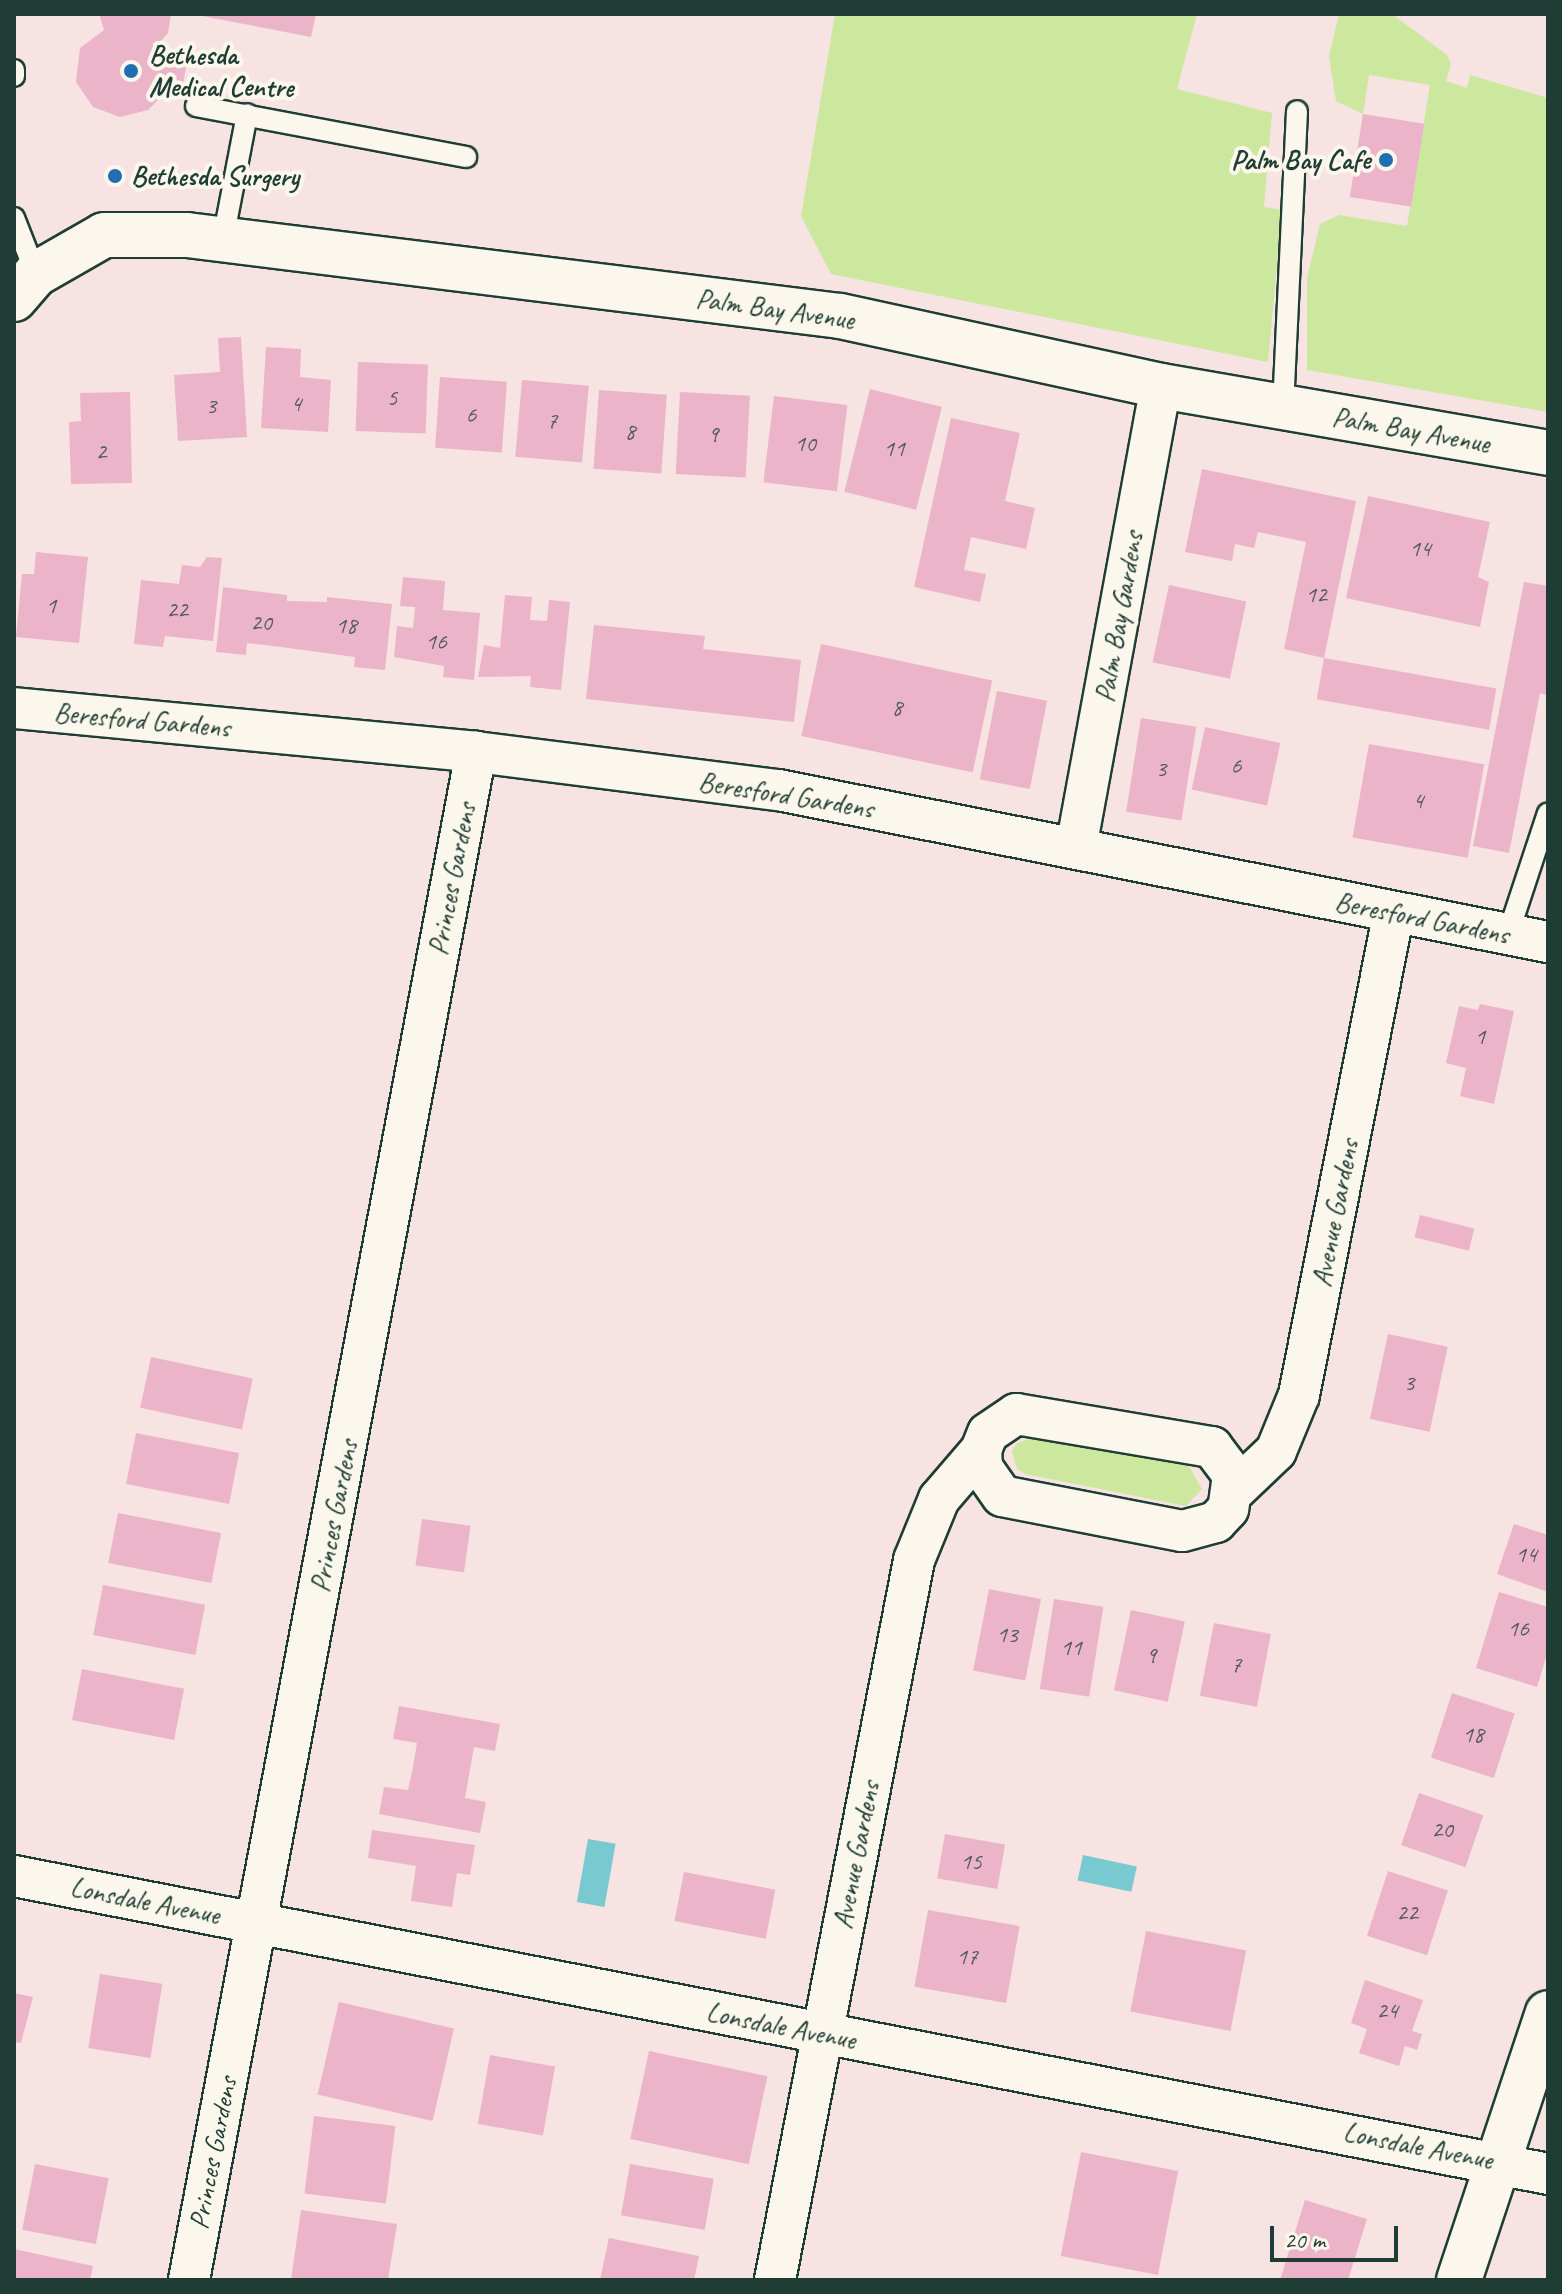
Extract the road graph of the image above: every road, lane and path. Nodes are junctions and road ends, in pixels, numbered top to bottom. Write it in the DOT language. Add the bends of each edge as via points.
graph roads {
  1 [pos="196,106"];
  2 [pos="1297,111"];
  3 [pos="247,114"];
  4 [pos="466,157"];
  5 [pos="14,218"];
  6 [pos="223,239"];
  7 [pos="25,287"];
  8 [pos="1161,386"];
  9 [pos="1283,408"];
  10 [pos="1548,453"];
  11 [pos="14,708"];
  12 [pos="476,752"];
  13 [pos="1548,813"];
  14 [pos="1076,848"];
  15 [pos="1393,914"];
  16 [pos="1508,934"];
  17 [pos="1548,942"];
  18 [pos="981,1450"];
  19 [pos="1233,1492"];
  20 [pos="14,1876"];
  21 [pos="258,1923"];
  22 [pos="1548,2013"];
  23 [pos="821,2035"];
  24 [pos="1499,2160"];
  25 [pos="1548,2174"];
  26 [pos="189,2280"];
  27 [pos="775,2280"];
  28 [pos="1459,2280"];
  1 -- 3 [label="lane"];
  2 -- 9 [label="lane"];
  3 -- 4 [label="lane"];
  3 -- 6 [label="lane"];
  5 -- 7 [label="lane"];
  6 -- 7 [label="main road, Palm Bay Avenue" via="104,235"];
  6 -- 8 [label="main road, Palm Bay Avenue" via="840,316"];
  8 -- 9 [label="main road, Palm Bay Avenue"];
  8 -- 14 [label="street, Palm Bay Gardens"];
  9 -- 10 [label="main road, Palm Bay Avenue"];
  11 -- 12 [label="street, Beresford Gardens"];
  12 -- 14 [label="street, Beresford Gardens" via="778,790"];
  12 -- 21 [label="street, Princes Gardens"];
  13 -- 16 [label="lane"];
  14 -- 15 [label="street, Beresford Gardens"];
  15 -- 16 [label="street, Beresford Gardens"];
  15 -- 19 [label="street, Avenue Gardens" via="1299,1395 1276,1451"];
  16 -- 17 [label="street, Beresford Gardens"];
  18 -- 19 [label="street, Avenue Gardens" via="988,1433 1016,1414 1063,1419 1212,1447 1225,1458"];
  18 -- 19 [label="street, Avenue Gardens" via="982,1467 1002,1496 1182,1531 1216,1522"];
  18 -- 23 [label="street, Avenue Gardens" via="939,1499 914,1560"];
  20 -- 21 [label="street, Lonsdale Avenue"];
  21 -- 23 [label="street, Lonsdale Avenue"];
  21 -- 26 [label="street, Princes Gardens"];
  22 -- 24 [label="main road"];
  23 -- 24 [label="street, Lonsdale Avenue"];
  23 -- 27 [label="street, Avenue Gardens"];
  24 -- 25 [label="street, Lonsdale Avenue"];
  24 -- 28 [label="main road"];
}
